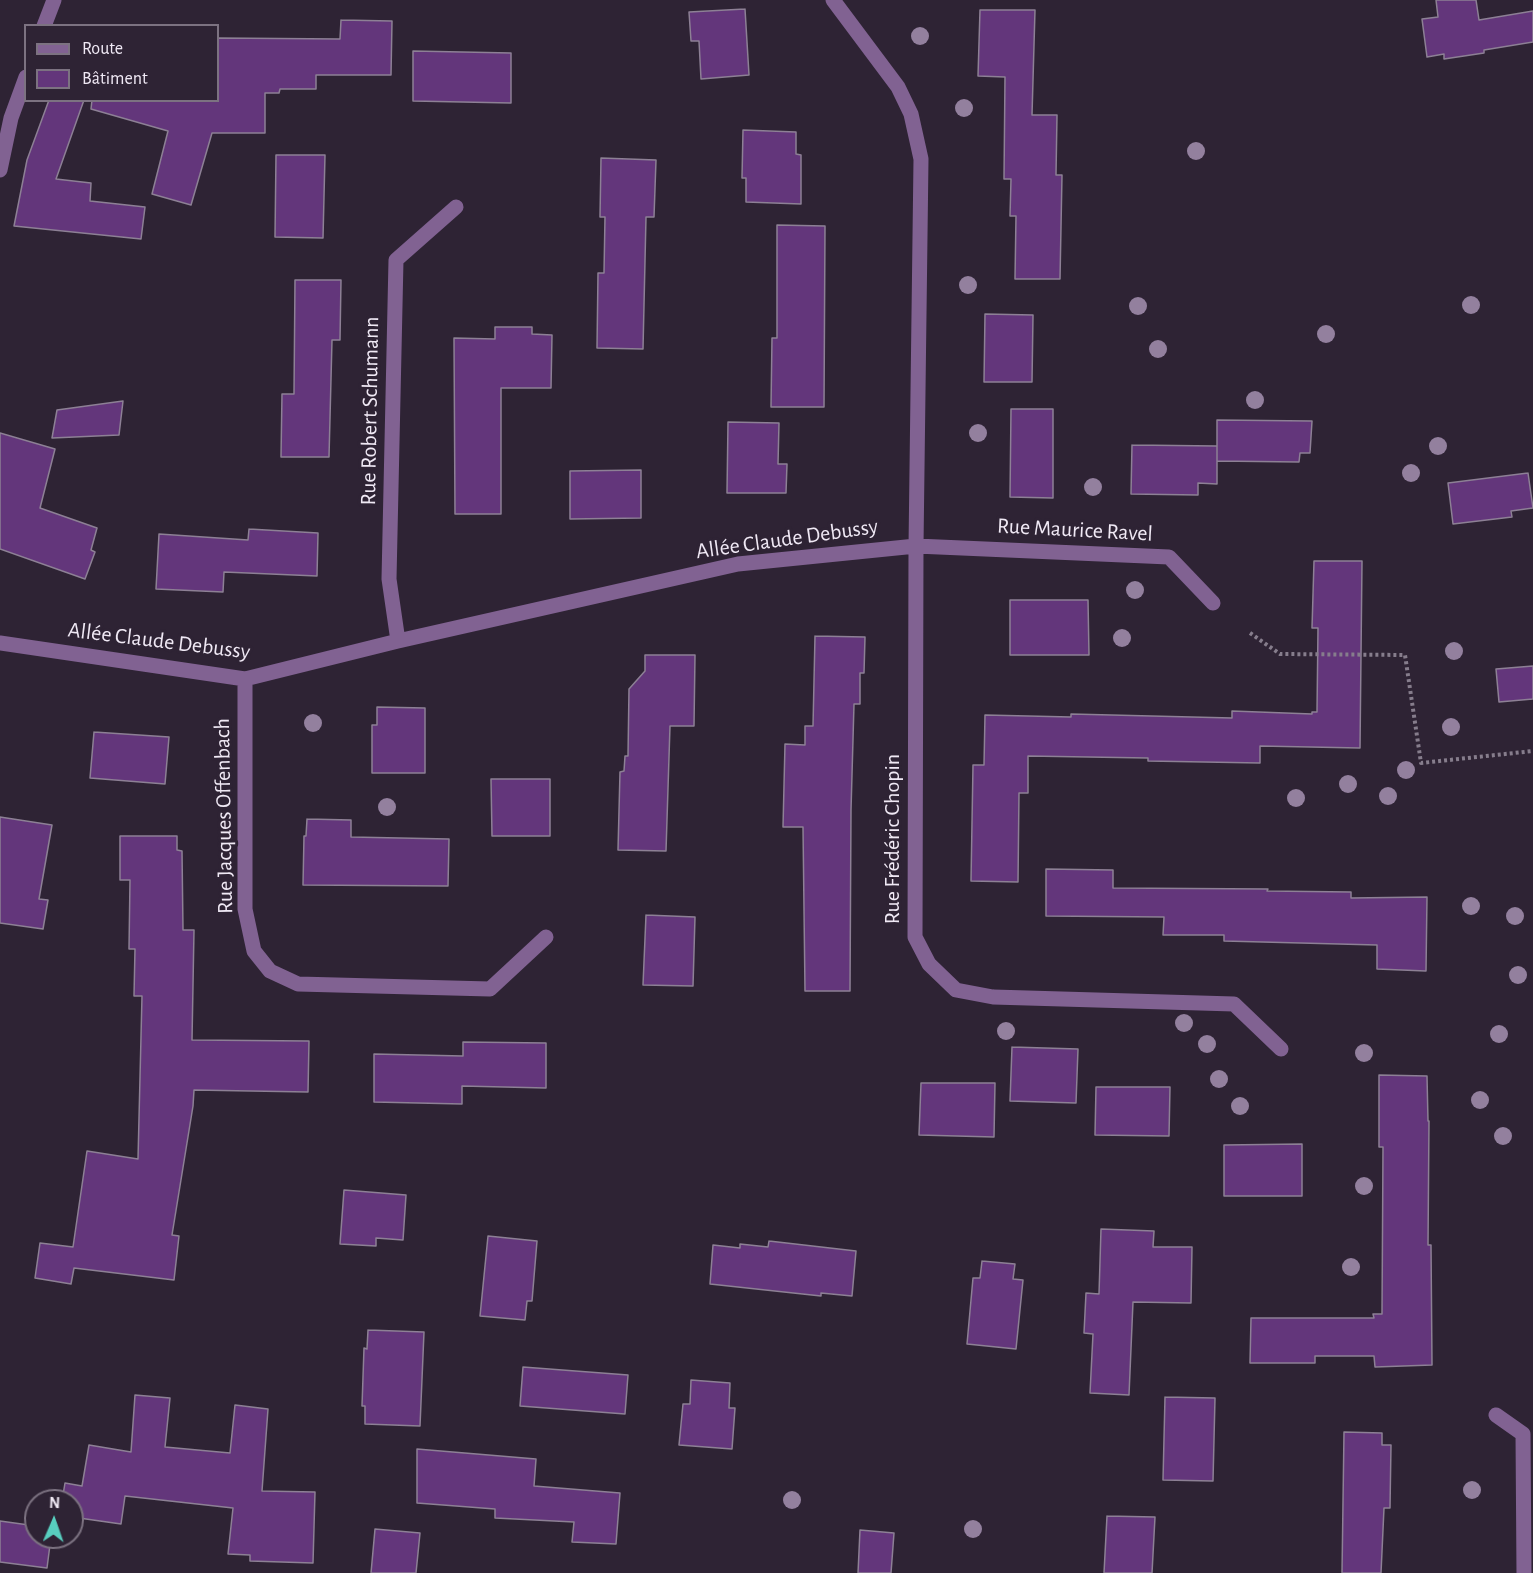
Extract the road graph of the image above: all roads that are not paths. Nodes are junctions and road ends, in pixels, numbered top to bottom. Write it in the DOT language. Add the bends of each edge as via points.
graph roads {
  1 [pos="54,0"];
  2 [pos="833,0"];
  3 [pos="45,24"];
  4 [pos="24,82"];
  5 [pos="0,170"];
  6 [pos="456,207"];
  7 [pos="916,546"];
  8 [pos="1213,603"];
  9 [pos="398,641"];
  10 [pos="0,643"];
  11 [pos="245,679"];
  12 [pos="546,938"];
  13 [pos="1281,1049"];
  14 [pos="1496,1415"];
  15 [pos="1524,1573"];
  1 -- 3 [label="street"];
  2 -- 7 [label="street" via="898,87 910,114 921,159"];
  4 -- 5 [label="street" via="11,118"];
  6 -- 9 [label="street, Rue Robert Schumann" via="396,260 389,579"];
  7 -- 8 [label="street, Rue Maurice Ravel" via="1169,557"];
  7 -- 9 [label="street, Allée Claude Debussy" via="738,564"];
  7 -- 13 [label="street, Rue Frédéric Chopin" via="915,937 929,964 956,990 993,997 1233,1004"];
  9 -- 11 [label="street, Allée Claude Debussy"];
  10 -- 11 [label="street, Allée Claude Debussy"];
  11 -- 12 [label="street, Rue Jacques Offenbach" via="244,909 254,951 270,971 298,984 490,989"];
  14 -- 15 [label="street" via="1524,1434"];
}
